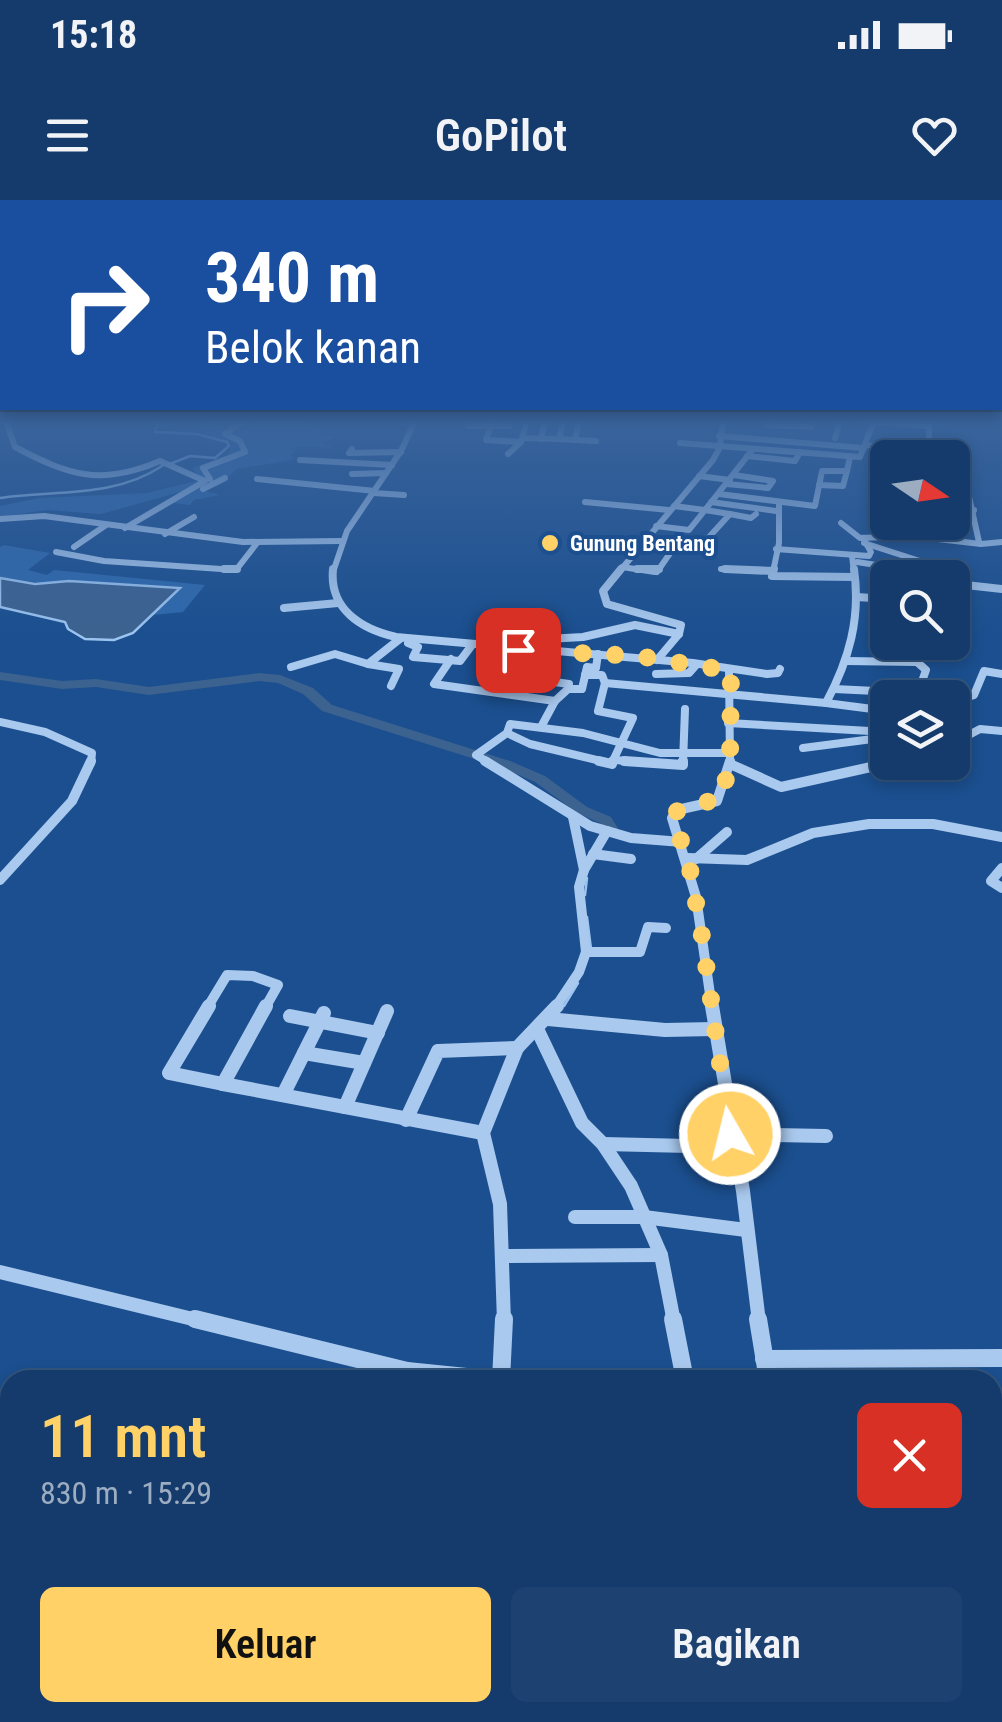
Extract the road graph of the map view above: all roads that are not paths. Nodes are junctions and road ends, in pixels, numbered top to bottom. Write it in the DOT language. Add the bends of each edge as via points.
graph roads {
  1 [pos="188,492"];
  2 [pos="193,492"];
  3 [pos="375,492"];
  4 [pos="685,492"];
  5 [pos="817,492"];
  6 [pos="719,494"];
  7 [pos="404,495"];
  8 [pos="180,496"];
  9 [pos="970,496"];
  10 [pos="585,502"];
  11 [pos="711,502"];
  12 [pos="777,506"];
  13 [pos="672,508"];
  14 [pos="705,510"];
  15 [pos="970,510"];
  16 [pos="974,510"];
  17 [pos="730,514"];
  18 [pos="756,514"];
  19 [pos="194,518"];
  20 [pos="0,519"];
  21 [pos="842,523"];
  22 [pos="106,525"];
  23 [pos="656,526"];
  24 [pos="124,528"];
  25 [pos="685,530"];
  26 [pos="711,533"];
  27 [pos="165,534"];
  28 [pos="870,538"];
  29 [pos="1002,539"];
  30 [pos="864,540"];
  31 [pos="903,540"];
  32 [pos="955,540"];
  33 [pos="341,541"];
  34 [pos="643,542"];
  35 [pos="966,542"];
  36 [pos="979,542"];
  37 [pos="257,543"];
  38 [pos="672,546"];
  39 [pos="74,547"];
  40 [pos="776,549"];
  41 [pos="56,552"];
  42 [pos="852,559"];
  43 [pos="906,559"];
  44 [pos="911,560"];
  45 [pos="870,562"];
  46 [pos="622,568"];
  47 [pos="721,569"];
  48 [pos="773,572"];
  49 [pos="854,577"];
  50 [pos="970,585"];
  51 [pos="1002,589"];
  52 [pos="858,597"];
  53 [pos="870,598"];
  54 [pos="338,603"];
  55 [pos="284,608"];
  56 [pos="679,634"];
  57 [pos="405,638"];
  58 [pos="547,639"];
  59 [pos="472,645"];
  60 [pos="554,653"];
  61 [pos="598,654"];
  62 [pos="451,659"];
  63 [pos="657,660"];
  64 [pos="846,660"];
  65 [pos="368,664"];
  66 [pos="696,665"];
  67 [pos="291,667"];
  68 [pos="780,669"];
  69 [pos="729,670"];
  70 [pos="656,674"];
  71 [pos="1002,674"];
  72 [pos="585,675"];
  73 [pos="923,680"];
  74 [pos="605,683"];
  75 [pos="390,686"];
  76 [pos="568,689"];
  77 [pos="834,689"];
  78 [pos="870,691"];
  79 [pos="732,696"];
  80 [pos="970,697"];
  81 [pos="555,701"];
  82 [pos="826,703"];
  83 [pos="870,708"];
  84 [pos="684,709"];
  85 [pos="0,722"];
  86 [pos="728,723"];
  87 [pos="541,728"];
  88 [pos="1002,731"];
  89 [pos="506,733"];
  90 [pos="970,734"];
  91 [pos="870,735"];
  92 [pos="870,735"];
  93 [pos="620,746"];
  94 [pos="804,748"];
  95 [pos="684,754"];
  96 [pos="730,758"];
  97 [pos="614,760"];
  98 [pos="870,767"];
  99 [pos="573,817"];
  100 [pos="727,832"];
  101 [pos="605,835"];
  102 [pos="1002,836"];
  103 [pos="575,839"];
  104 [pos="682,842"];
  105 [pos="594,854"];
  106 [pos="630,859"];
  107 [pos="692,859"];
  108 [pos="1002,868"];
  109 [pos="584,870"];
  110 [pos="0,880"];
  111 [pos="1002,888"];
  112 [pos="666,928"];
  113 [pos="586,952"];
  114 [pos="387,1012"];
  115 [pos="290,1016"];
  116 [pos="321,1018"];
  117 [pos="543,1025"];
  118 [pos="714,1029"];
  119 [pos="378,1032"];
  120 [pos="516,1048"];
  121 [pos="304,1053"];
  122 [pos="364,1063"];
  123 [pos="223,1084"];
  124 [pos="283,1095"];
  125 [pos="344,1107"];
  126 [pos="406,1120"];
  127 [pos="483,1133"];
  128 [pos="826,1136"];
  129 [pos="731,1141"];
  130 [pos="603,1144"];
  131 [pos="575,1217"];
  132 [pos="644,1217"];
  133 [pos="746,1230"];
  134 [pos="503,1256"];
  135 [pos="661,1256"];
  136 [pos="0,1272"];
  137 [pos="1002,1358"];
  138 [pos="764,1359"];
  139 [pos="384,1370"];
  140 [pos="499,1370"];
  141 [pos="684,1370"];
  142 [pos="766,1370"];
  1 -- 8 [label="street"];
  2 -- 8 [label="street"];
  3 -- 7 [label="street"];
  3 -- 33 [label="street"];
  4 -- 13 [label="street"];
  5 -- 12 [label="street" via="816,505"];
  6 -- 11 [label="street"];
  6 -- 12 [label="street"];
  8 -- 24 [label="street"];
  9 -- 16 [label="street"];
  10 -- 13 [label="street"];
  11 -- 12 [label="street"];
  11 -- 14 [label="street"];
  12 -- 40 [label="street"];
  13 -- 14 [label="street"];
  13 -- 23 [label="street"];
  14 -- 17 [label="street"];
  14 -- 25 [label="street"];
  15 -- 16 [label="street"];
  16 -- 36 [label="street"];
  17 -- 18 [label="street"];
  17 -- 26 [label="street"];
  19 -- 27 [label="street"];
  20 -- 22 [label="street" via="40,515"];
  21 -- 30 [label="street"];
  22 -- 24 [label="street"];
  22 -- 39 [label="street"];
  23 -- 25 [label="street"];
  23 -- 34 [label="street"];
  24 -- 27 [label="street"];
  25 -- 26 [label="street"];
  25 -- 38 [label="street"];
  26 -- 38 [label="street" via="700,548"];
  27 -- 37 [label="street"];
  28 -- 30 [label="street"];
  29 -- 35 [label="street"];
  29 -- 36 [label="street"];
  30 -- 42 [label="street" via="871,555"];
  30 -- 43 [label="street"];
  31 -- 43 [label="street"];
  32 -- 35 [label="street"];
  33 -- 37 [label="street"];
  33 -- 54 [label="street" via="332,581"];
  34 -- 38 [label="street"];
  34 -- 46 [label="street"];
  35 -- 36 [label="street"];
  37 -- 41 [label="street" via="236,570"];
  38 -- 46 [label="street" via="658,571"];
  40 -- 42 [label="street"];
  40 -- 48 [label="street"];
  42 -- 45 [label="street"];
  42 -- 49 [label="street"];
  43 -- 44 [label="street"];
  46 -- 56 [label="street" via="603,591 606,603 678,624"];
  47 -- 48 [label="street"];
  48 -- 49 [label="street" via="802,580 812,574"];
  49 -- 52 [label="street"];
  50 -- 51 [label="street"];
  52 -- 53 [label="street"];
  52 -- 64 [label="street"];
  54 -- 55 [label="street"];
  54 -- 57 [label="street" via="358,623"];
  56 -- 58 [label="street" via="635,625"];
  56 -- 63 [label="street"];
  57 -- 59 [label="street"];
  57 -- 62 [label="street" via="418,647 413,657"];
  57 -- 65 [label="street"];
  59 -- 60 [label="street"];
  59 -- 62 [label="street" via="462,660"];
  60 -- 61 [label="street"];
  60 -- 76 [label="street" via="540,680 569,684"];
  61 -- 63 [label="street"];
  61 -- 72 [label="street" via="596,668"];
  62 -- 81 [label="street" via="434,684"];
  63 -- 66 [label="street"];
  64 -- 73 [label="street" via="922,663"];
  64 -- 77 [label="street"];
  65 -- 67 [label="street" via="335,654"];
  65 -- 75 [label="street" via="399,670"];
  66 -- 69 [label="street"];
  66 -- 70 [label="street" via="688,673"];
  68 -- 69 [label="street"];
  69 -- 79 [label="street"];
  71 -- 80 [label="street" via="984,671"];
  72 -- 74 [label="street" via="602,675"];
  72 -- 76 [label="street" via="582,689"];
  74 -- 79 [label="street"];
  74 -- 93 [label="street" via="598,712 633,718"];
  76 -- 81 [label="street"];
  77 -- 78 [label="street"];
  77 -- 82 [label="street"];
  79 -- 82 [label="street"];
  79 -- 86 [label="street"];
  81 -- 87 [label="street"];
  82 -- 83 [label="street"];
  84 -- 95 [label="street"];
  85 -- 110 [label="street" via="63,739 93,756 91,774"];
  86 -- 91 [label="street"];
  86 -- 96 [label="street"];
  87 -- 89 [label="street" via="507,724"];
  87 -- 93 [label="street"];
  88 -- 90 [label="street"];
  89 -- 97 [label="street" via="604,764"];
  89 -- 99 [label="street" via="479,752"];
  92 -- 94 [label="street"];
  93 -- 95 [label="street"];
  93 -- 97 [label="street"];
  95 -- 96 [label="street"];
  95 -- 97 [label="street" via="679,766"];
  96 -- 98 [label="street" via="781,787"];
  96 -- 104 [label="street" via="717,801 673,814"];
  99 -- 101 [label="street"];
  99 -- 103 [label="street"];
  100 -- 107 [label="street"];
  101 -- 103 [label="street"];
  101 -- 104 [label="street"];
  101 -- 105 [label="street"];
  102 -- 107 [label="street" via="933,824 868,824 813,833 747,860"];
  103 -- 109 [label="street"];
  104 -- 107 [label="street"];
  105 -- 106 [label="street"];
  105 -- 109 [label="street"];
  107 -- 118 [label="street"];
  108 -- 111 [label="street" via="991,881"];
  109 -- 113 [label="street" via="579,904"];
  112 -- 113 [label="street" via="646,929 640,952"];
  113 -- 117 [label="street" via="570,990"];
  114 -- 119 [label="street"];
  115 -- 116 [label="street"];
  116 -- 119 [label="street"];
  116 -- 121 [label="street"];
  117 -- 118 [label="street"];
  117 -- 120 [label="street"];
  117 -- 130 [label="street" via="582,1122"];
  118 -- 129 [label="street"];
  119 -- 122 [label="street"];
  120 -- 126 [label="street" via="438,1052"];
  120 -- 127 [label="street"];
  121 -- 122 [label="street"];
  121 -- 124 [label="street"];
  122 -- 125 [label="street"];
  123 -- 123 [label="street" via="176,1076 168,1068 227,975 277,982"];
  123 -- 124 [label="street"];
  124 -- 125 [label="street"];
  125 -- 126 [label="street"];
  126 -- 127 [label="street"];
  127 -- 134 [label="street" via="496,1174"];
  128 -- 129 [label="street"];
  129 -- 130 [label="street"];
  129 -- 133 [label="street"];
  130 -- 132 [label="street"];
  131 -- 132 [label="street"];
  132 -- 133 [label="street"];
  132 -- 135 [label="street"];
  133 -- 138 [label="street"];
  134 -- 135 [label="street"];
  134 -- 140 [label="street"];
  135 -- 141 [label="street"];
  136 -- 139 [label="street"];
  137 -- 138 [label="street"];
  138 -- 142 [label="street"];
}
